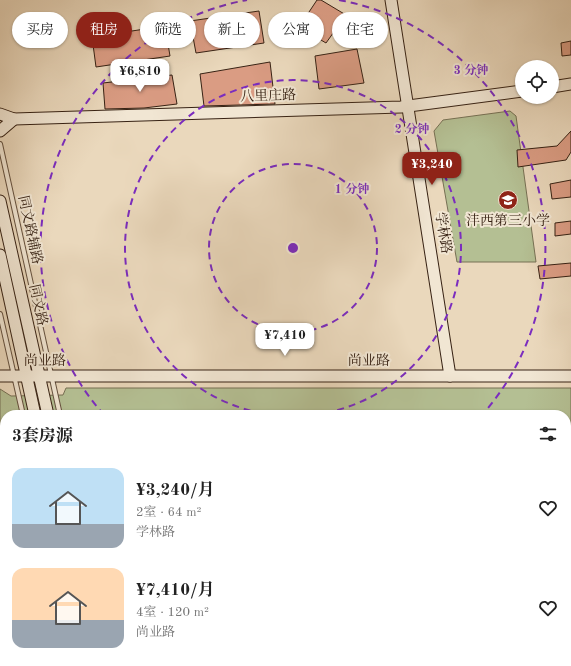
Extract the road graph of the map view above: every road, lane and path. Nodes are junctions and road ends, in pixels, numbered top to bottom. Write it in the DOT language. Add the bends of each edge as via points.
graph roads {
  1 [pos="384,0"];
  2 [pos="391,0"];
  3 [pos="571,84"];
  4 [pos="559,86"];
  5 [pos="515,92"];
  6 [pos="404,107"];
  7 [pos="0,114"];
  8 [pos="14,119"];
  9 [pos="0,131"];
  10 [pos="0,144"];
  11 [pos="0,201"];
  12 [pos="0,255"];
  13 [pos="0,314"];
  14 [pos="571,368"];
  15 [pos="0,369"];
  16 [pos="26,372"];
  17 [pos="38,372"];
  18 [pos="50,372"];
  19 [pos="446,372"];
  20 [pos="13,373"];
  21 [pos="0,376"];
  22 [pos="571,376"];
  23 [pos="22,410"];
  24 [pos="34,410"];
  25 [pos="47,410"];
  26 [pos="59,410"];
  1 -- 6 [label="street, 学林路"];
  2 -- 6 [label="street, 学林路"];
  3 -- 4 [label="street"];
  5 -- 6 [label="street, 八里庄路"];
  6 -- 8 [label="street, 八里庄路"];
  6 -- 19 [label="street, 学林路"];
  7 -- 8 [label="street"];
  8 -- 9 [label="street"];
  10 -- 18 [label="lane, 同文路辅路"];
  11 -- 17 [label="street, 同文路"];
  12 -- 16 [label="street, 同文路"];
  13 -- 20 [label="lane"];
  14 -- 19 [label="street, 尚业路"];
  15 -- 20 [label="street, 尚业路"];
  16 -- 17 [label="street, 尚业路"];
  16 -- 20 [label="street, 尚业路"];
  16 -- 24 [label="street, 同文路"];
  17 -- 18 [label="street, 尚业路"];
  17 -- 25 [label="street, 同文路"];
  18 -- 19 [label="street, 尚业路"];
  18 -- 26 [label="lane, 同文路辅路"];
  19 -- 22 [label="street, 尚业路"];
  20 -- 21 [label="street, 尚业路"];
  20 -- 23 [label="lane"];
}
